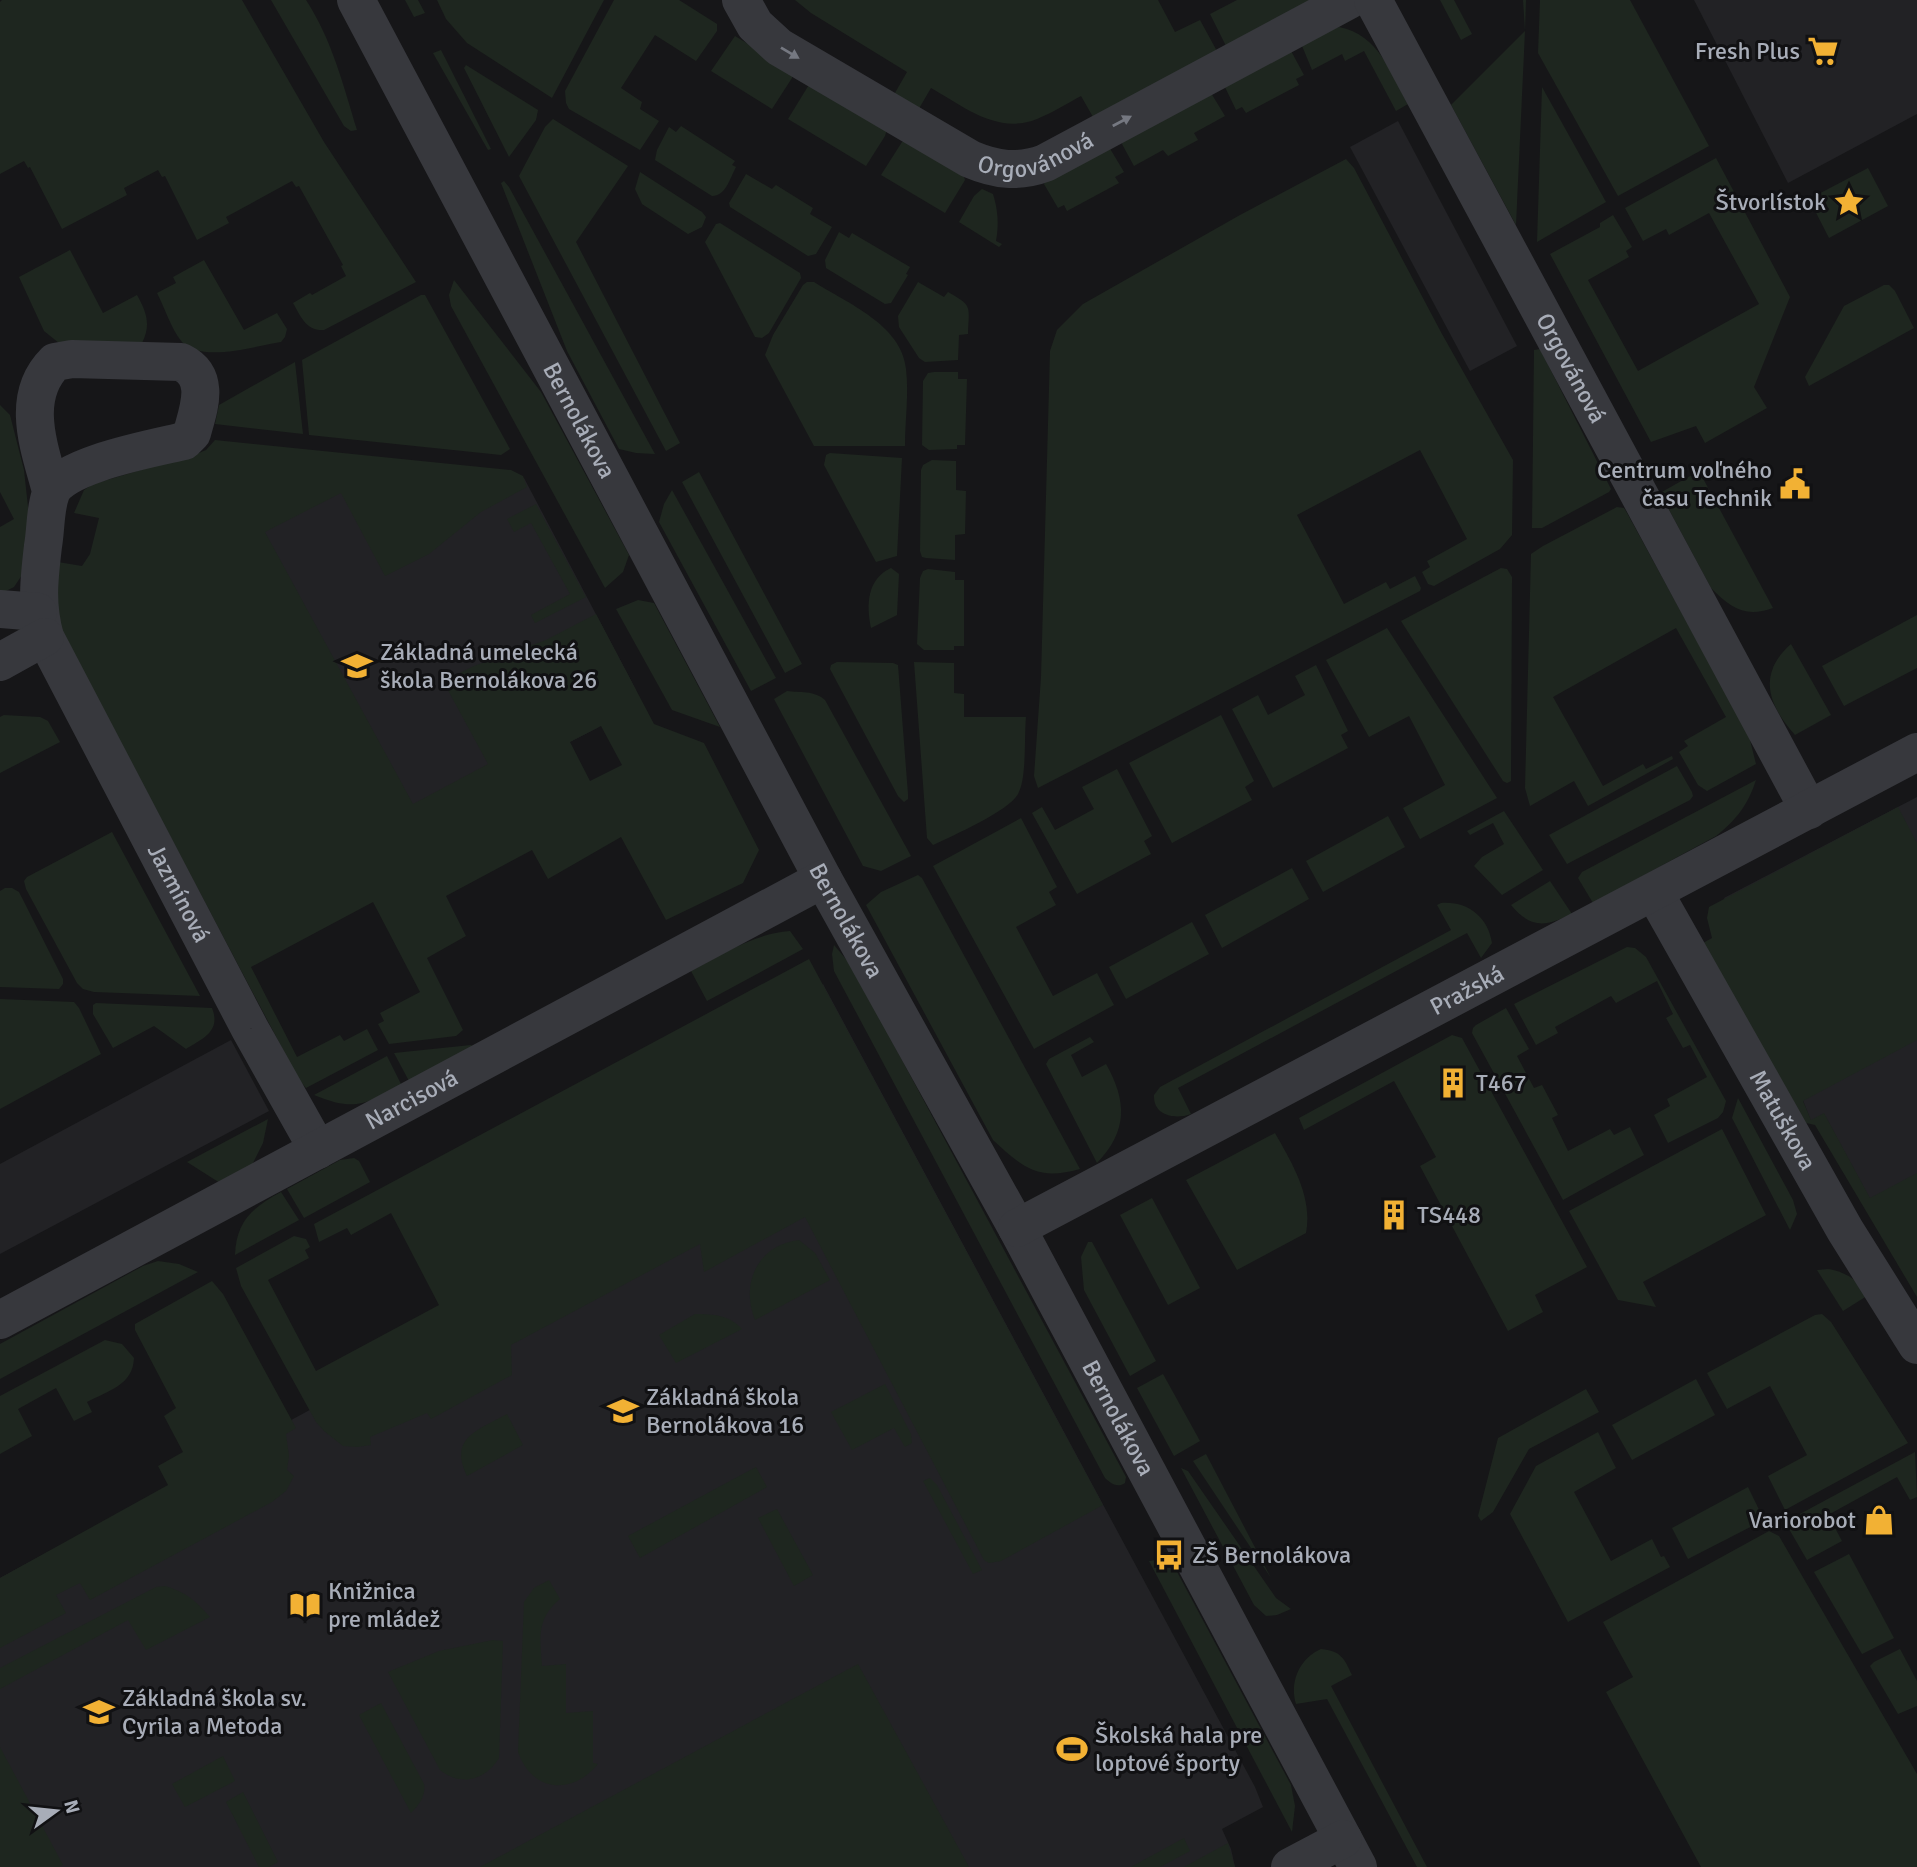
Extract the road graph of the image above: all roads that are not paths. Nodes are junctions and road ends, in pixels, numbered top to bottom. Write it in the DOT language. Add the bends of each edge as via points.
graph roads {
  1 [pos="356,0"];
  2 [pos="741,0"];
  3 [pos="1349,0"];
  4 [pos="1373,0"];
  5 [pos="51,491"];
  6 [pos="0,609"];
  7 [pos="41,625"];
  8 [pos="0,662"];
  9 [pos="1917,752"];
  10 [pos="1809,810"];
  11 [pos="823,878"];
  12 [pos="1654,892"];
  13 [pos="318,1150"];
  14 [pos="1017,1228"];
  15 [pos="0,1320"];
  16 [pos="1917,1345"];
  17 [pos="1350,1853"];
  18 [pos="1290,1867"];
  1 -- 11 [label="street, Bernolákova"];
  2 -- 3 [label="street, Orgovánová, one-way" via="755,25 789,53 970,159 1018,170 1045,163"];
  4 -- 10 [label="street, Orgovánová"];
  5 -- 5 [label="street, Jazmínová" via="66,475 83,467 188,438 201,395 195,372 181,362 55,362 39,381 34,404"];
  5 -- 7 [label="street, Jazmínová" via="39,576"];
  6 -- 7 [label="street"];
  7 -- 8 [label="street"];
  7 -- 13 [label="street, Jazmínová" via="250,1029"];
  9 -- 10 [label="street, Pražská"];
  10 -- 12 [label="street, Pražská"];
  11 -- 13 [label="street, Narcisová"];
  11 -- 14 [label="street, Bernolákova"];
  12 -- 14 [label="street, Pražská"];
  12 -- 16 [label="street, Matuškova" via="1845,1230"];
  13 -- 15 [label="street, Narcisová"];
  14 -- 17 [label="street, Bernolákova"];
  17 -- 18 [label="street, Bernolákova"];
}
